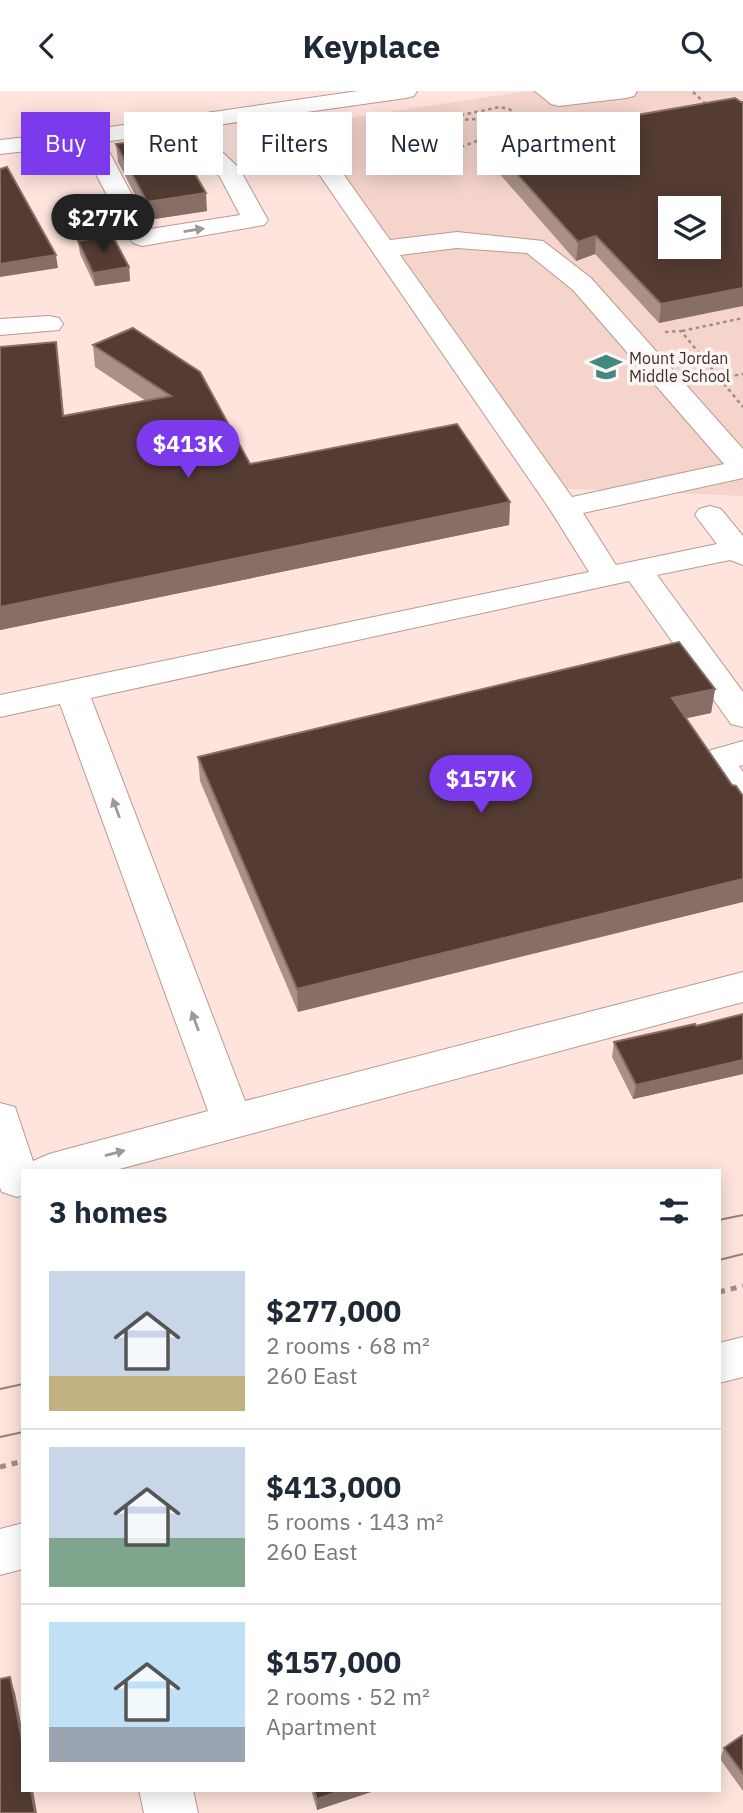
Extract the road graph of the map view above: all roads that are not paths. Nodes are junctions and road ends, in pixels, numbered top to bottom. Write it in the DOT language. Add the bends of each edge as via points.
graph roads {
  1 [pos="406,91"];
  2 [pos="546,91"];
  3 [pos="626,91"];
  4 [pos="285,109"];
  5 [pos="223,113"];
  6 [pos="223,167"];
  7 [pos="109,175"];
  8 [pos="383,249"];
  9 [pos="48,324"];
  10 [pos="0,327"];
  11 [pos="743,468"];
  12 [pos="564,508"];
  13 [pos="710,515"];
  14 [pos="740,553"];
  15 [pos="623,573"];
  16 [pos="72,691"];
  17 [pos="0,706"];
  18 [pos="743,716"];
  19 [pos="743,753"];
  20 [pos="743,798"];
  21 [pos="743,986"];
  22 [pos="0,1119"];
  23 [pos="232,1121"];
  24 [pos="56,1169"];
  25 [pos="21,1178"];
  26 [pos="743,1357"];
  27 [pos="721,1362"];
  28 [pos="21,1547"];
  29 [pos="0,1552"];
  30 [pos="166,1792"];
  31 [pos="171,1813"];
  1 -- 4 [label="street"];
  2 -- 3 [label="street" via="559,99"];
  4 -- 5 [label="street"];
  4 -- 8 [label="street"];
  7 -- 6 [label="street, one-way" via="142,238 255,220"];
  8 -- 11 [label="street" via="457,240 534,246 582,284"];
  8 -- 12 [label="street"];
  9 -- 10 [label="street"];
  11 -- 12 [label="street"];
  12 -- 15 [label="street"];
  13 -- 14 [label="street"];
  14 -- 15 [label="street"];
  15 -- 16 [label="street"];
  15 -- 18 [label="street"];
  16 -- 17 [label="street"];
  23 -- 16 [label="street, one-way"];
  19 -- 20 [label="street" via="716,760"];
  21 -- 23 [label="street"];
  22 -- 25 [label="street" via="17,1179"];
  24 -- 23 [label="street, one-way"];
  26 -- 27 [label="street"];
  28 -- 29 [label="street"];
  30 -- 31 [label="street"];
}
